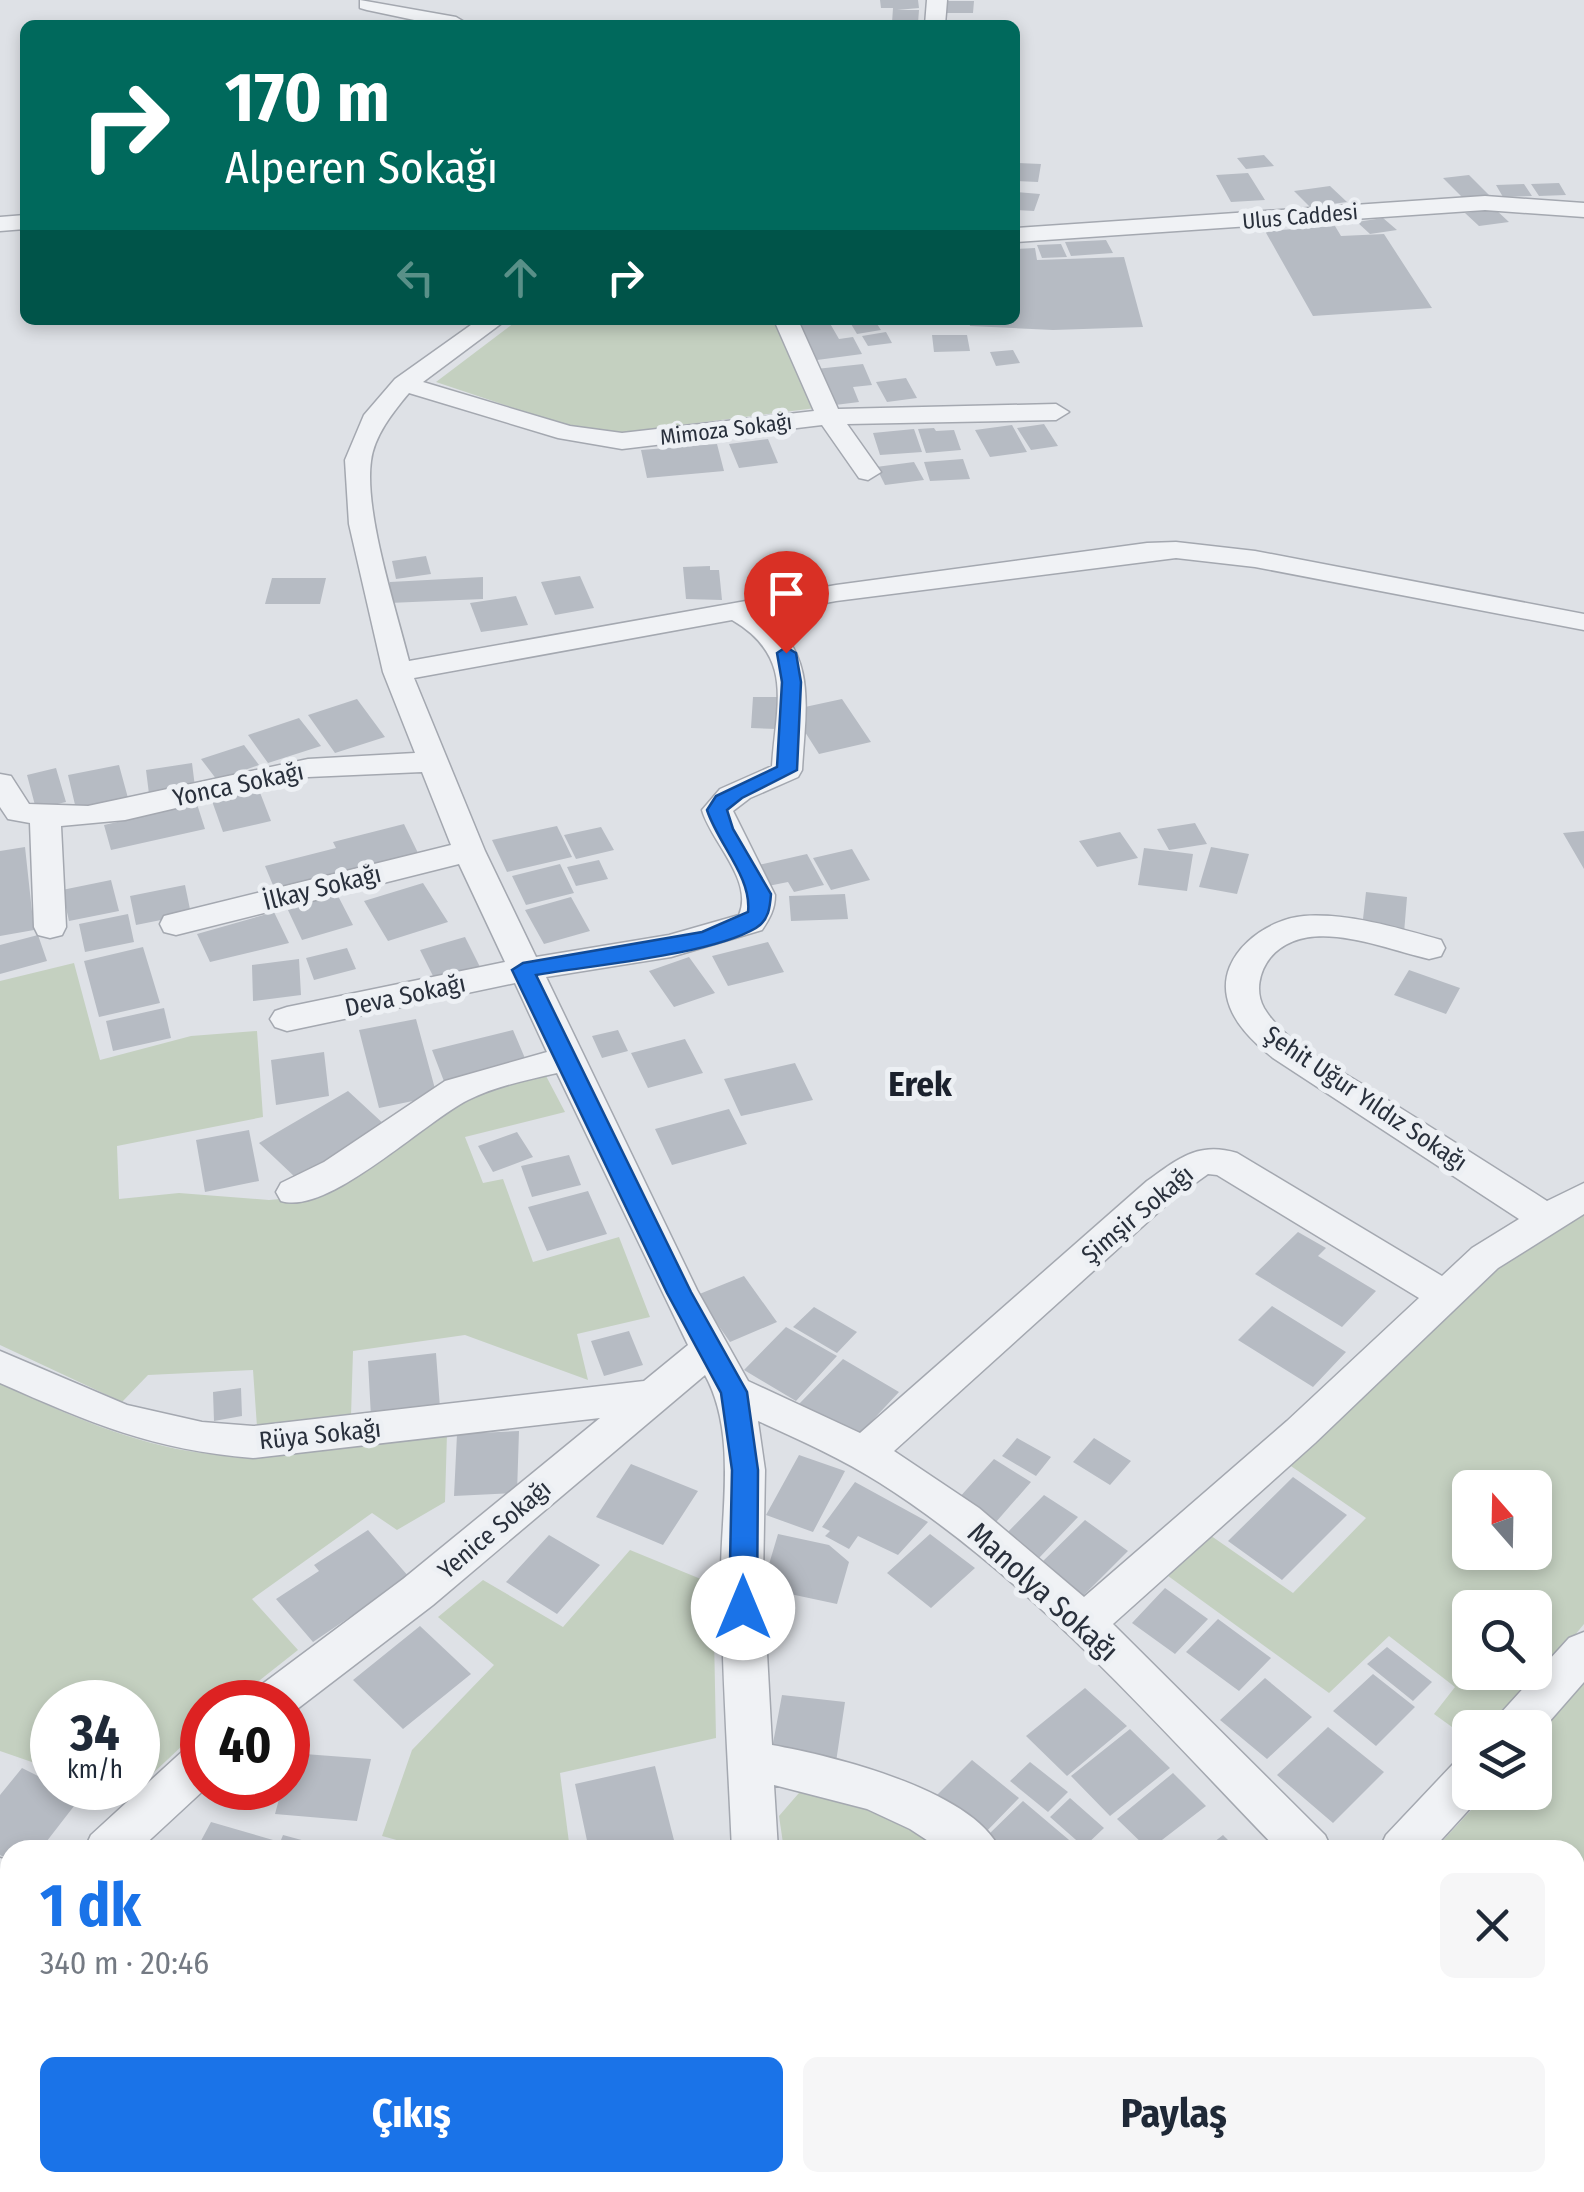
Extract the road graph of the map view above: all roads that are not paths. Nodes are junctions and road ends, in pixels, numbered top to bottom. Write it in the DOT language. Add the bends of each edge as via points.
graph roads {
  1 [pos="368,4"];
  2 [pos="438,20"];
  3 [pos="1584,210"];
  4 [pos="1020,235"];
  5 [pos="487,325"];
  6 [pos="788,325"];
  7 [pos="404,384"];
  8 [pos="1056,412"];
  9 [pos="829,417"];
  10 [pos="868,472"];
  11 [pos="736,611"];
  12 [pos="1584,622"];
  13 [pos="397,672"];
  14 [pos="432,762"];
  15 [pos="0,782"];
  16 [pos="45,818"];
  17 [pos="469,851"];
  18 [pos="176,924"];
  19 [pos="50,927"];
  20 [pos="1429,948"];
  21 [pos="523,970"];
  22 [pos="287,1019"];
  23 [pos="568,1059"];
  24 [pos="294,1192"];
  25 [pos="1583,1197"];
  26 [pos="1544,1218"];
  27 [pos="1444,1295"];
  28 [pos="710,1350"];
  29 [pos="0,1366"];
  30 [pos="734,1392"];
  31 [pos="652,1396"];
  32 [pos="863,1455"];
  33 [pos="1082,1625"];
  34 [pos="1584,1651"];
  35 [pos="301,1680"];
  36 [pos="1532,1710"];
  37 [pos="752,1761"];
  38 [pos="180,1782"];
  39 [pos="1452,1796"];
  40 [pos="118,1840"];
  41 [pos="755,1840"];
  42 [pos="964,1840"];
  43 [pos="1299,1840"];
  44 [pos="1411,1840"];
  1 -- 2 [label="street"];
  3 -- 4 [label="street, Ulus Caddesi" via="1485,203"];
  5 -- 7 [label="street"];
  6 -- 9 [label="street"];
  7 -- 9 [label="street, Mimoza Sokağı" via="594,439"];
  7 -- 13 [label="street" via="365,434 357,482"];
  8 -- 9 [label="street, Mimoza Sokağı"];
  9 -- 10 [label="street"];
  11 -- 12 [label="street" via="954,575 1176,550"];
  11 -- 13 [label="street"];
  11 -- 21 [label="street, Deva Sokağı" via="779,641 791,668 787,770 717,810 761,894 758,913 706,939"];
  13 -- 14 [label="street"];
  14 -- 16 [label="street, Yonca Sokağı" via="309,768"];
  14 -- 17 [label="street"];
  15 -- 16 [label="street" via="19,812"];
  16 -- 19 [label="street"];
  17 -- 18 [label="street, İlkay Sokağı"];
  17 -- 21 [label="street"];
  20 -- 26 [label="street, Şehit Uğur Yıldız Sokağı" via="1335,930 1280,932 1248,964 1242,980 1246,1011 1298,1059"];
  21 -- 22 [label="street, Deva Sokağı"];
  21 -- 23 [label="street"];
  23 -- 24 [label="street" via="460,1089 356,1163"];
  23 -- 28 [label="street"];
  25 -- 26 [label="street"];
  26 -- 27 [label="street"];
  27 -- 32 [label="street, Şimşir Sokağı" via="1224,1162 1201,1161 1160,1190"];
  27 -- 33 [label="street" via="1302,1432"];
  28 -- 30 [label="street"];
  28 -- 31 [label="street, Yenice Sokağı"];
  29 -- 31 [label="street, Rüya Sokağı" via="120,1419 253,1442"];
  30 -- 32 [label="street, Manolya Sokağı"];
  30 -- 37 [label="street" via="745,1470 742,1580"];
  31 -- 35 [label="street, Yenice Sokağı" via="418,1592"];
  32 -- 33 [label="street, Manolya Sokağı" via="931,1495"];
  33 -- 43 [label="street, Manolya Sokağı"];
  34 -- 36 [label="street"];
  37 -- 41 [label="street"];
  37 -- 42 [label="street" via="877,1790 916,1806"];
  38 -- 40 [label="street"];
  39 -- 44 [label="street"];
}
